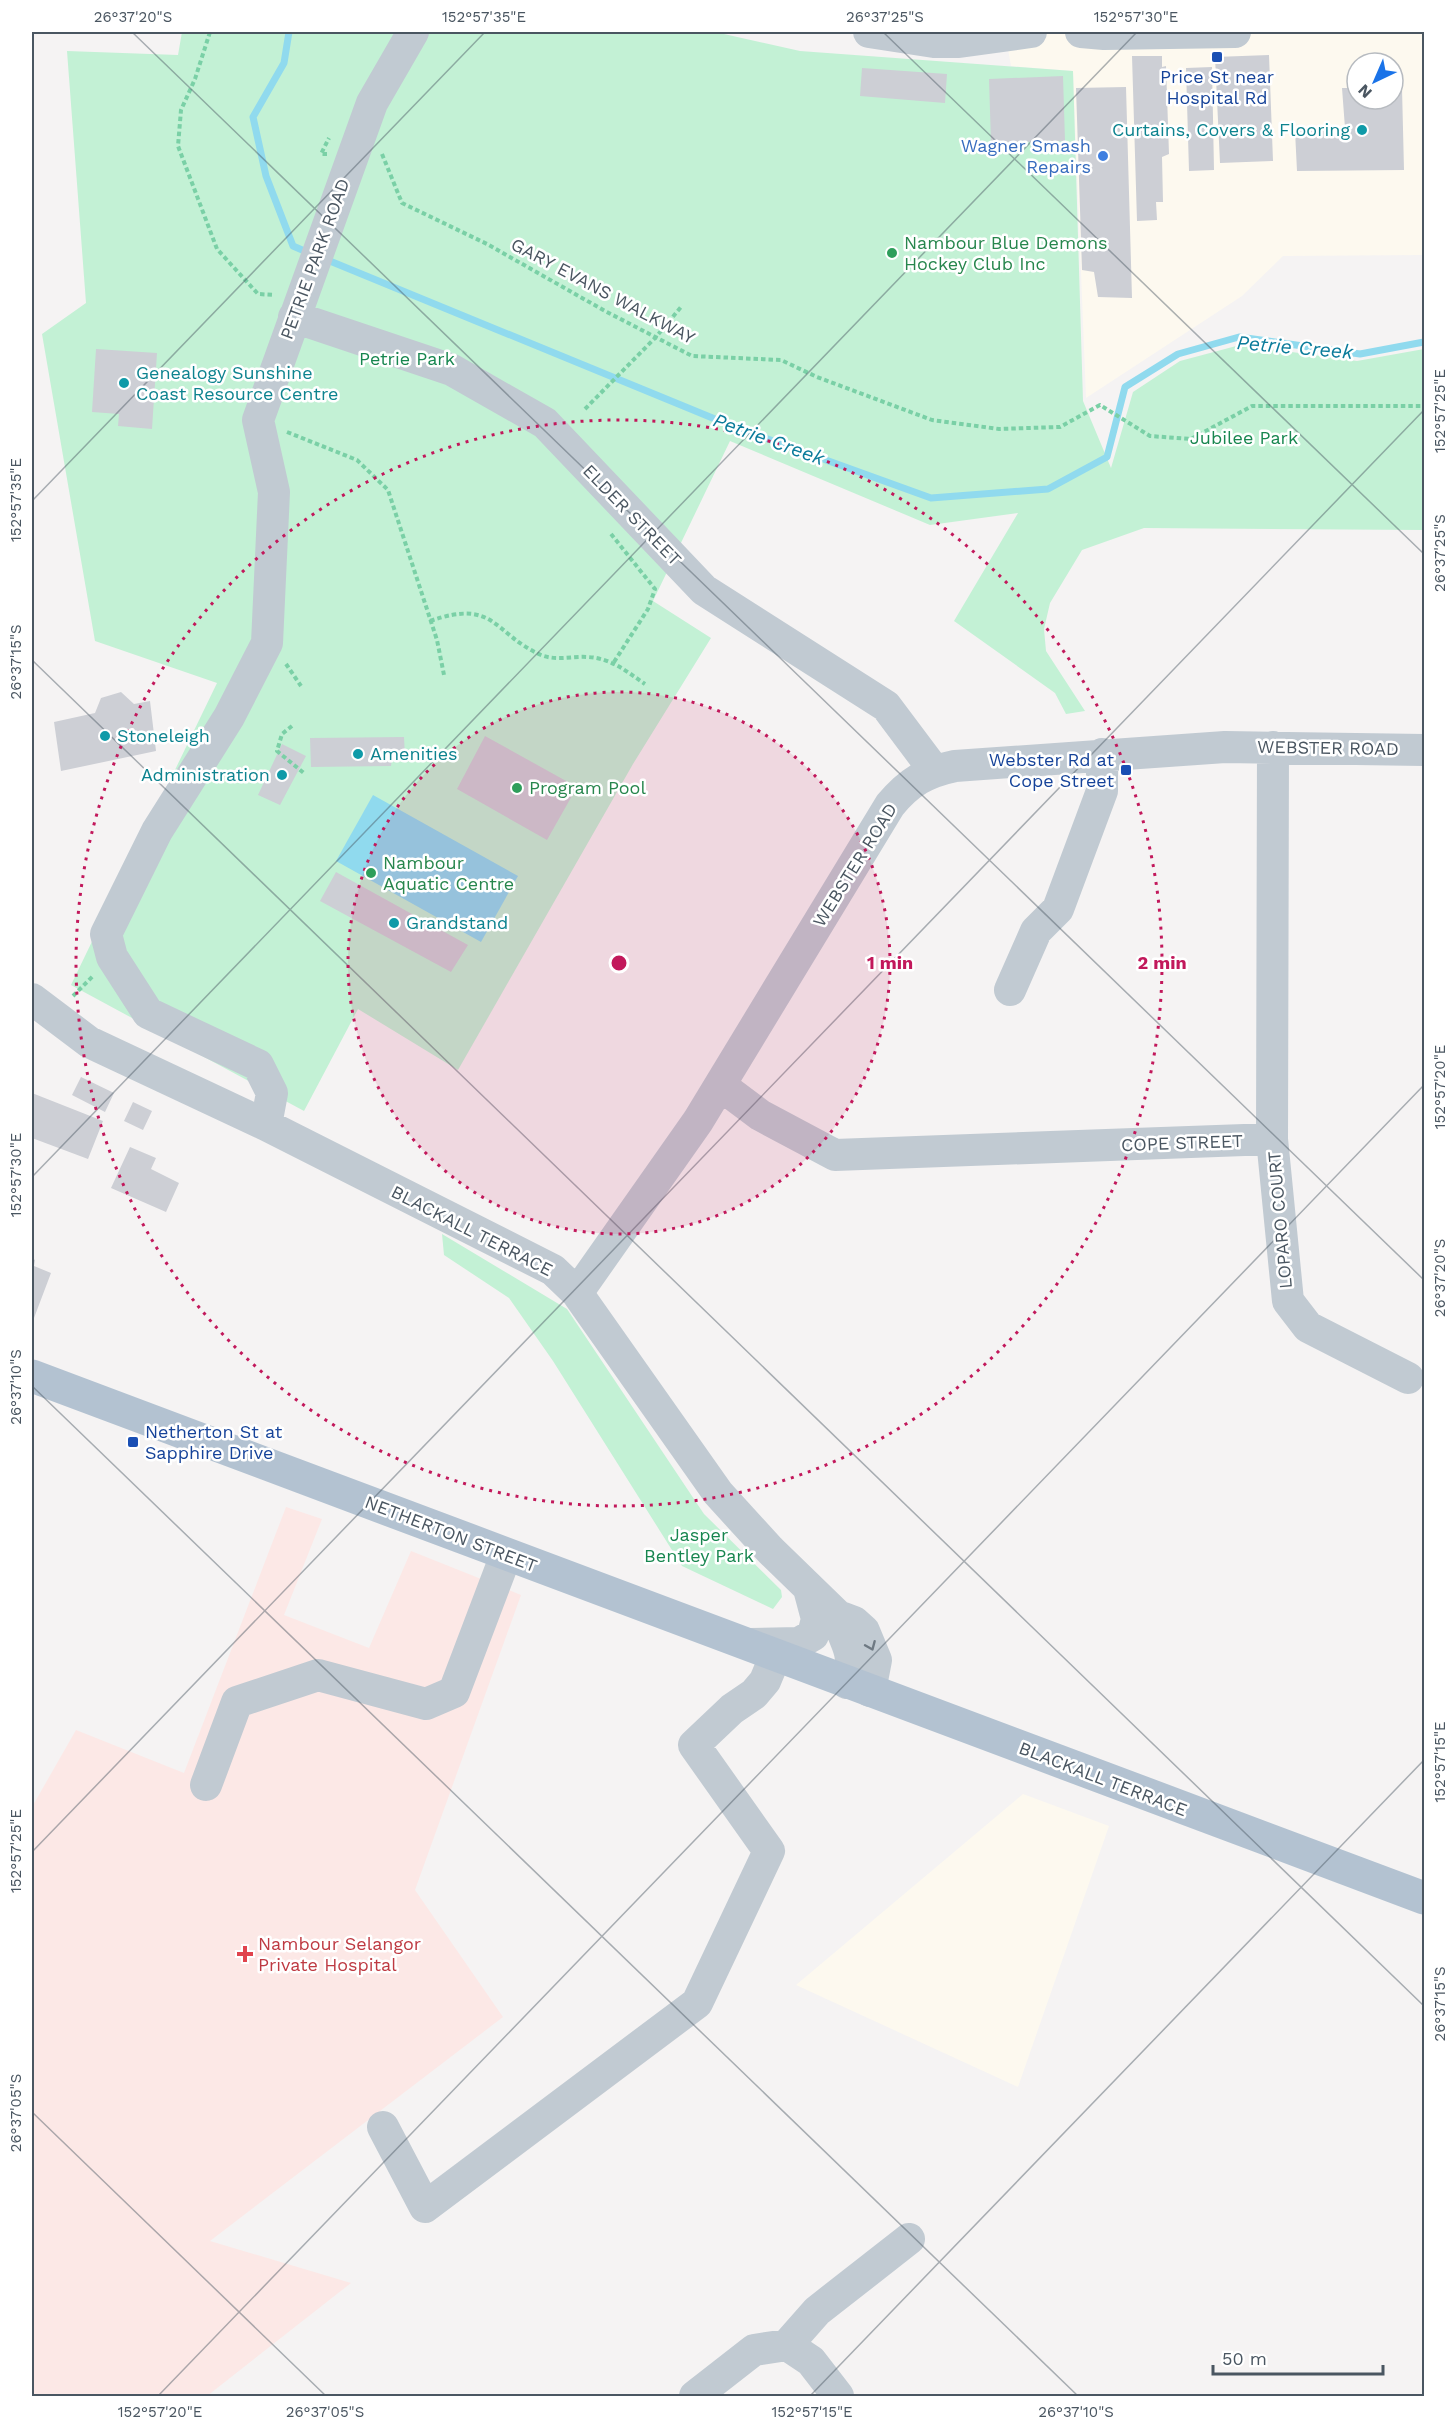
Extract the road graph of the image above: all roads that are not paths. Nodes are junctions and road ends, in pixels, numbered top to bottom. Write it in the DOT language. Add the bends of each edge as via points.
graph roads {
  1 [pos="413,32"];
  2 [pos="888,32"];
  3 [pos="1031,32"];
  4 [pos="1081,32"];
  5 [pos="1194,32"];
  6 [pos="1235,32"];
  7 [pos="298,306"];
  8 [pos="1273,747"];
  9 [pos="1425,750"];
  10 [pos="1102,754"];
  11 [pos="934,770"];
  12 [pos="1010,990"];
  13 [pos="32,999"];
  14 [pos="720,1085"];
  15 [pos="266,1125"];
  16 [pos="1272,1139"];
  17 [pos="578,1293"];
  18 [pos="32,1376"];
  19 [pos="1408,1378"];
  20 [pos="506,1555"];
  21 [pos="808,1588"];
  22 [pos="743,1645"];
  23 [pos="775,1657"];
  24 [pos="858,1687"];
  25 [pos="206,1785"];
  26 [pos="1425,1898"];
  27 [pos="383,2127"];
  28 [pos="909,2239"];
  29 [pos="787,2345"];
  30 [pos="695,2397"];
  31 [pos="838,2397"];
  1 -- 7 [label="street, PETRIE PARK ROAD" via="372,103"];
  2 -- 3 [label="street" via="933,42 959,42"];
  4 -- 5 [label="street"];
  5 -- 6 [label="street"];
  7 -- 11 [label="street, ELDER STREET" via="452,370 545,423 704,590 886,706"];
  7 -- 15 [label="street, PETRIE PARK ROAD" via="258,420 274,492 267,643 229,717 157,831 106,934 112,957 148,1013 258,1065 272,1093"];
  8 -- 9 [label="street, WEBSTER ROAD"];
  8 -- 10 [label="street, WEBSTER ROAD"];
  8 -- 16 [label="street"];
  10 -- 11 [label="street, WEBSTER ROAD"];
  10 -- 12 [label="street" via="1101,791 1058,909 1036,931"];
  11 -- 14 [label="street, WEBSTER ROAD" via="915,779 890,806"];
  13 -- 15 [label="street, BLACKALL TERRACE" via="90,1042"];
  14 -- 16 [label="street, COPE STREET" via="760,1115 835,1155"];
  14 -- 17 [label="street, WEBSTER ROAD"];
  15 -- 17 [label="street, BLACKALL TERRACE" via="553,1270"];
  16 -- 19 [label="street, LOPARO COURT" via="1288,1301 1308,1327"];
  17 -- 21 [label="street, BLACKALL TERRACE" via="705,1477"];
  18 -- 20 [label="main road, NETHERTON STREET"];
  20 -- 22 [label="main road, NETHERTON STREET"];
  20 -- 25 [label="street" via="454,1692 426,1704 318,1675 237,1702"];
  21 -- 22 [label="street, BLACKALL TERRACE" via="817,1619 816,1630 808,1640"];
  21 -- 24 [label="street, BLACKALL TERRACE" via="838,1616 841,1633 852,1654"];
  22 -- 23 [label="main road, NETHERTON STREET"];
  23 -- 24 [label="main road, NETHERTON STREET"];
  23 -- 27 [label="street" via="765,1681 754,1694 694,1745 769,1851 697,2003 425,2206"];
  24 -- 26 [label="main road, BLACKALL TERRACE"];
  28 -- 29 [label="street" via="817,2311"];
  29 -- 30 [label="street" via="754,2349"];
  29 -- 31 [label="street" via="810,2361"];
}
